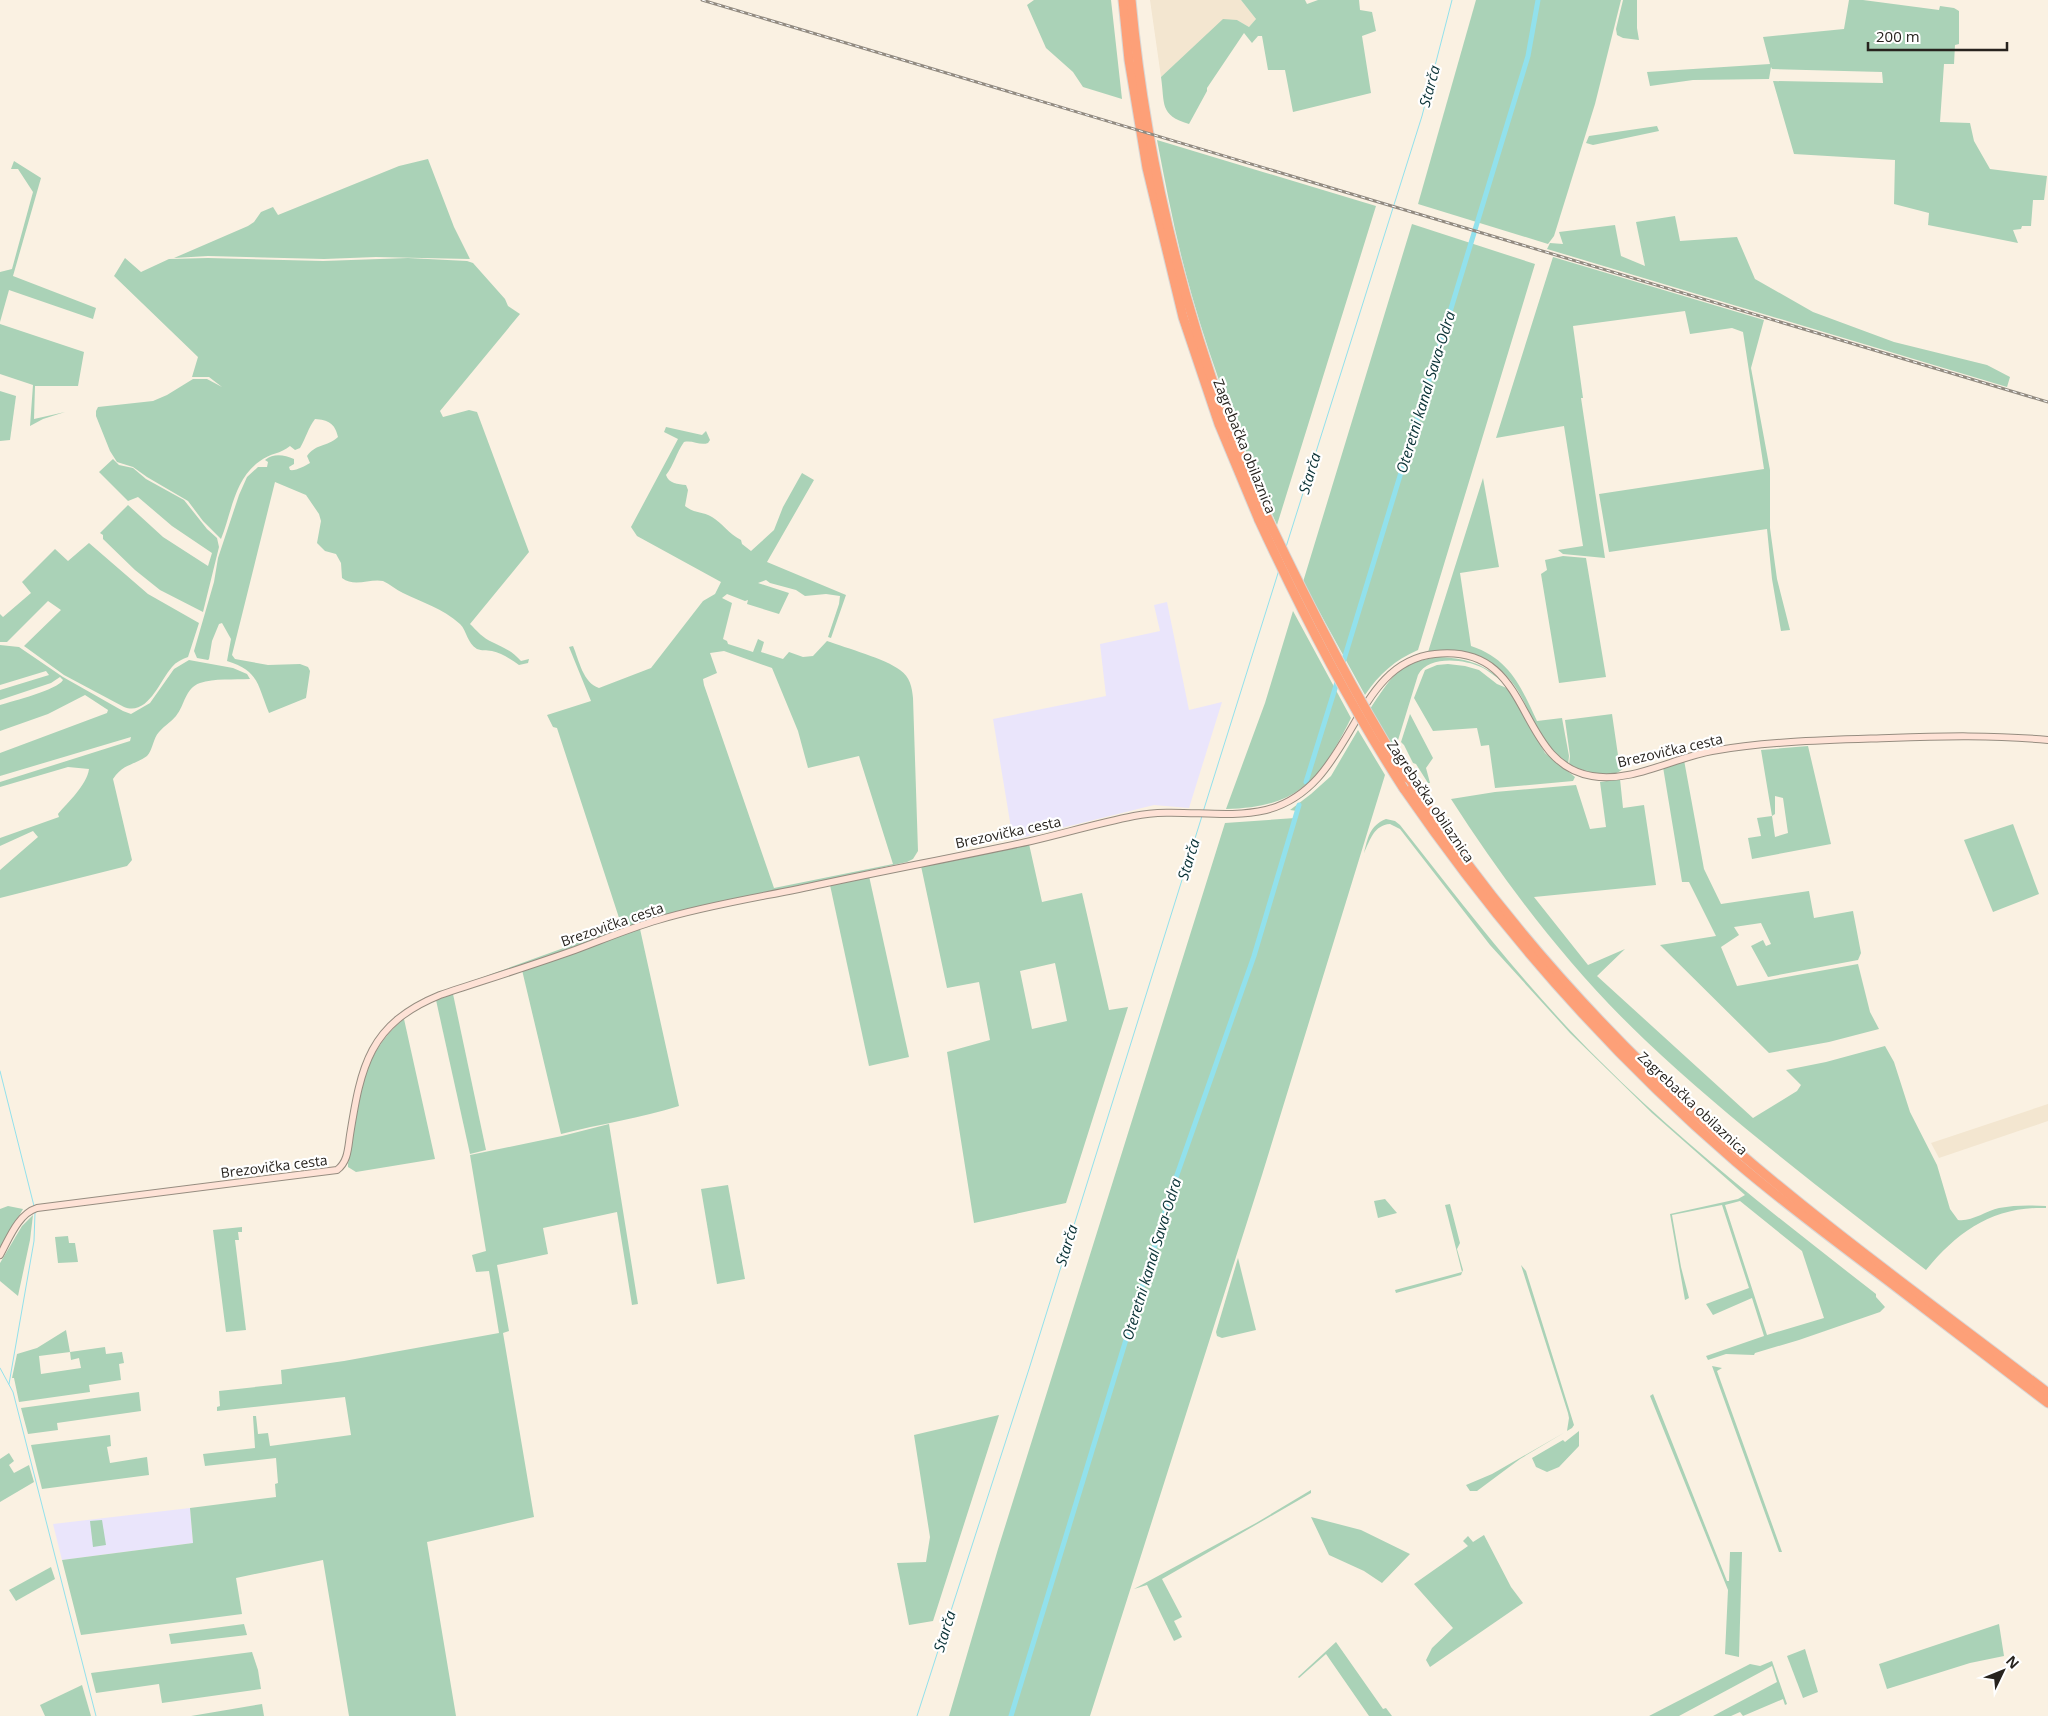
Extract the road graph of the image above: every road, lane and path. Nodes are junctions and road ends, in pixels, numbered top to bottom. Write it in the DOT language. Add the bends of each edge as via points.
graph roads {
  1 [pos="1123,0"];
  2 [pos="1131,0"];
  3 [pos="1263,518"];
  4 [pos="2048,740"];
  5 [pos="0,1255"];
  6 [pos="2048,1392"];
  7 [pos="2048,1403"];
  1 -- 3 [label="highway, Zagrebačka obilaznica" via="1129,60 1147,168 1183,317 1218,424"];
  2 -- 3 [label="highway, Zagrebačka obilaznica" via="1140,84 1166,216 1209,370"];
  3 -- 6 [label="highway, Zagrebačka obilaznica, bridge" via="1374,726 1407,778 1511,921 1599,1021 1718,1134 1815,1214"];
  3 -- 7 [label="highway, Zagrebačka obilaznica, bridge" via="1296,599 1368,732 1454,861 1526,951 1594,1027 1662,1095 1736,1161 1809,1221"];
  4 -- 5 [label="main road, Brezovička cesta" via="1969,735 1823,740 1713,751 1625,774 1587,776 1565,766 1547,750 1517,694 1497,672 1468,656 1437,654 1408,662 1387,676 1332,762 1302,794 1286,803 1244,813 1164,812 1134,816 671,916 440,995 402,1017 372,1049 357,1095 346,1160 337,1170 34,1208 21,1218"];
}
